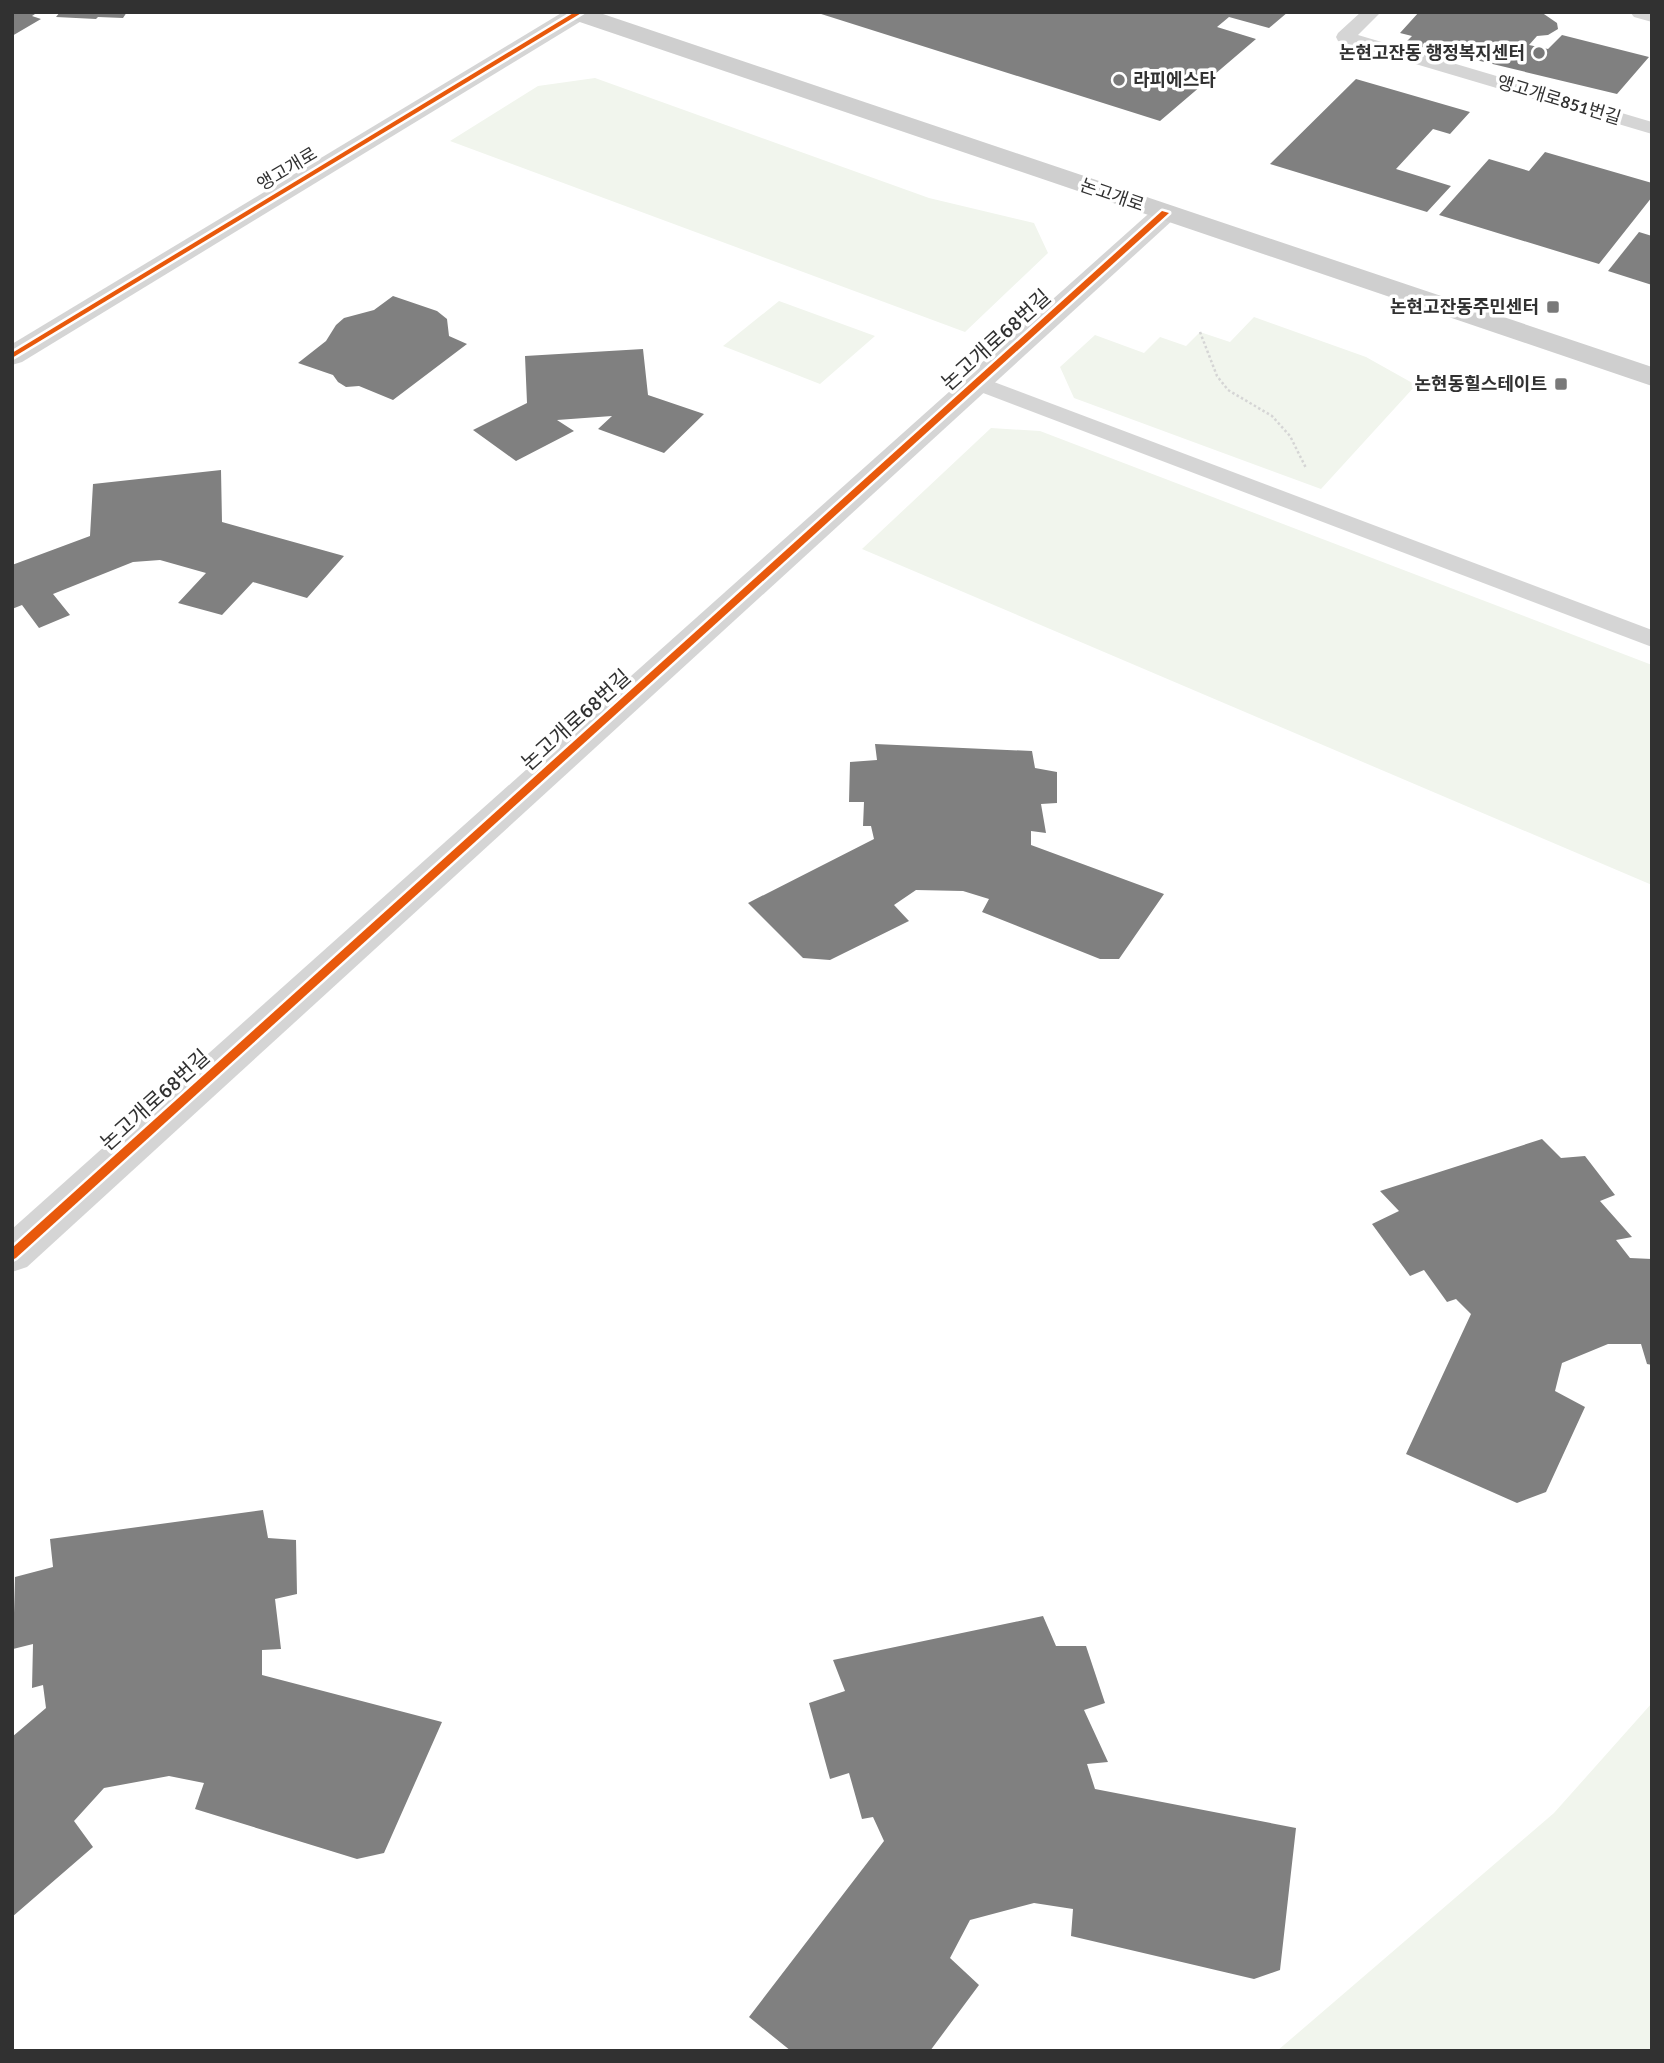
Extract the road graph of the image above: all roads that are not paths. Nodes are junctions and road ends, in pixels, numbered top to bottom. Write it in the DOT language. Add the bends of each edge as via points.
graph roads {
  1 [pos="1372,12"];
  2 [pos="1642,12"];
  3 [pos="577,13"];
  4 [pos="1652,15"];
  5 [pos="1652,128"];
  6 [pos="1164,213"];
  7 [pos="12,356"];
  8 [pos="1652,377"];
  9 [pos="978,383"];
  10 [pos="1652,639"];
  11 [pos="12,1255"];
  1 -- 5 [label="lane, 앵고개로851번길" via="1346,37"];
  2 -- 4 [label="street"];
  3 -- 6 [label="main road, 논고개로"];
  3 -- 7 [label="street, 앵고개로"];
  6 -- 8 [label="main road, 논고개로"];
  6 -- 9 [label="street, 논고개로68번길"];
  9 -- 10 [label="lane"];
  9 -- 11 [label="street, 논고개로68번길"];
}
